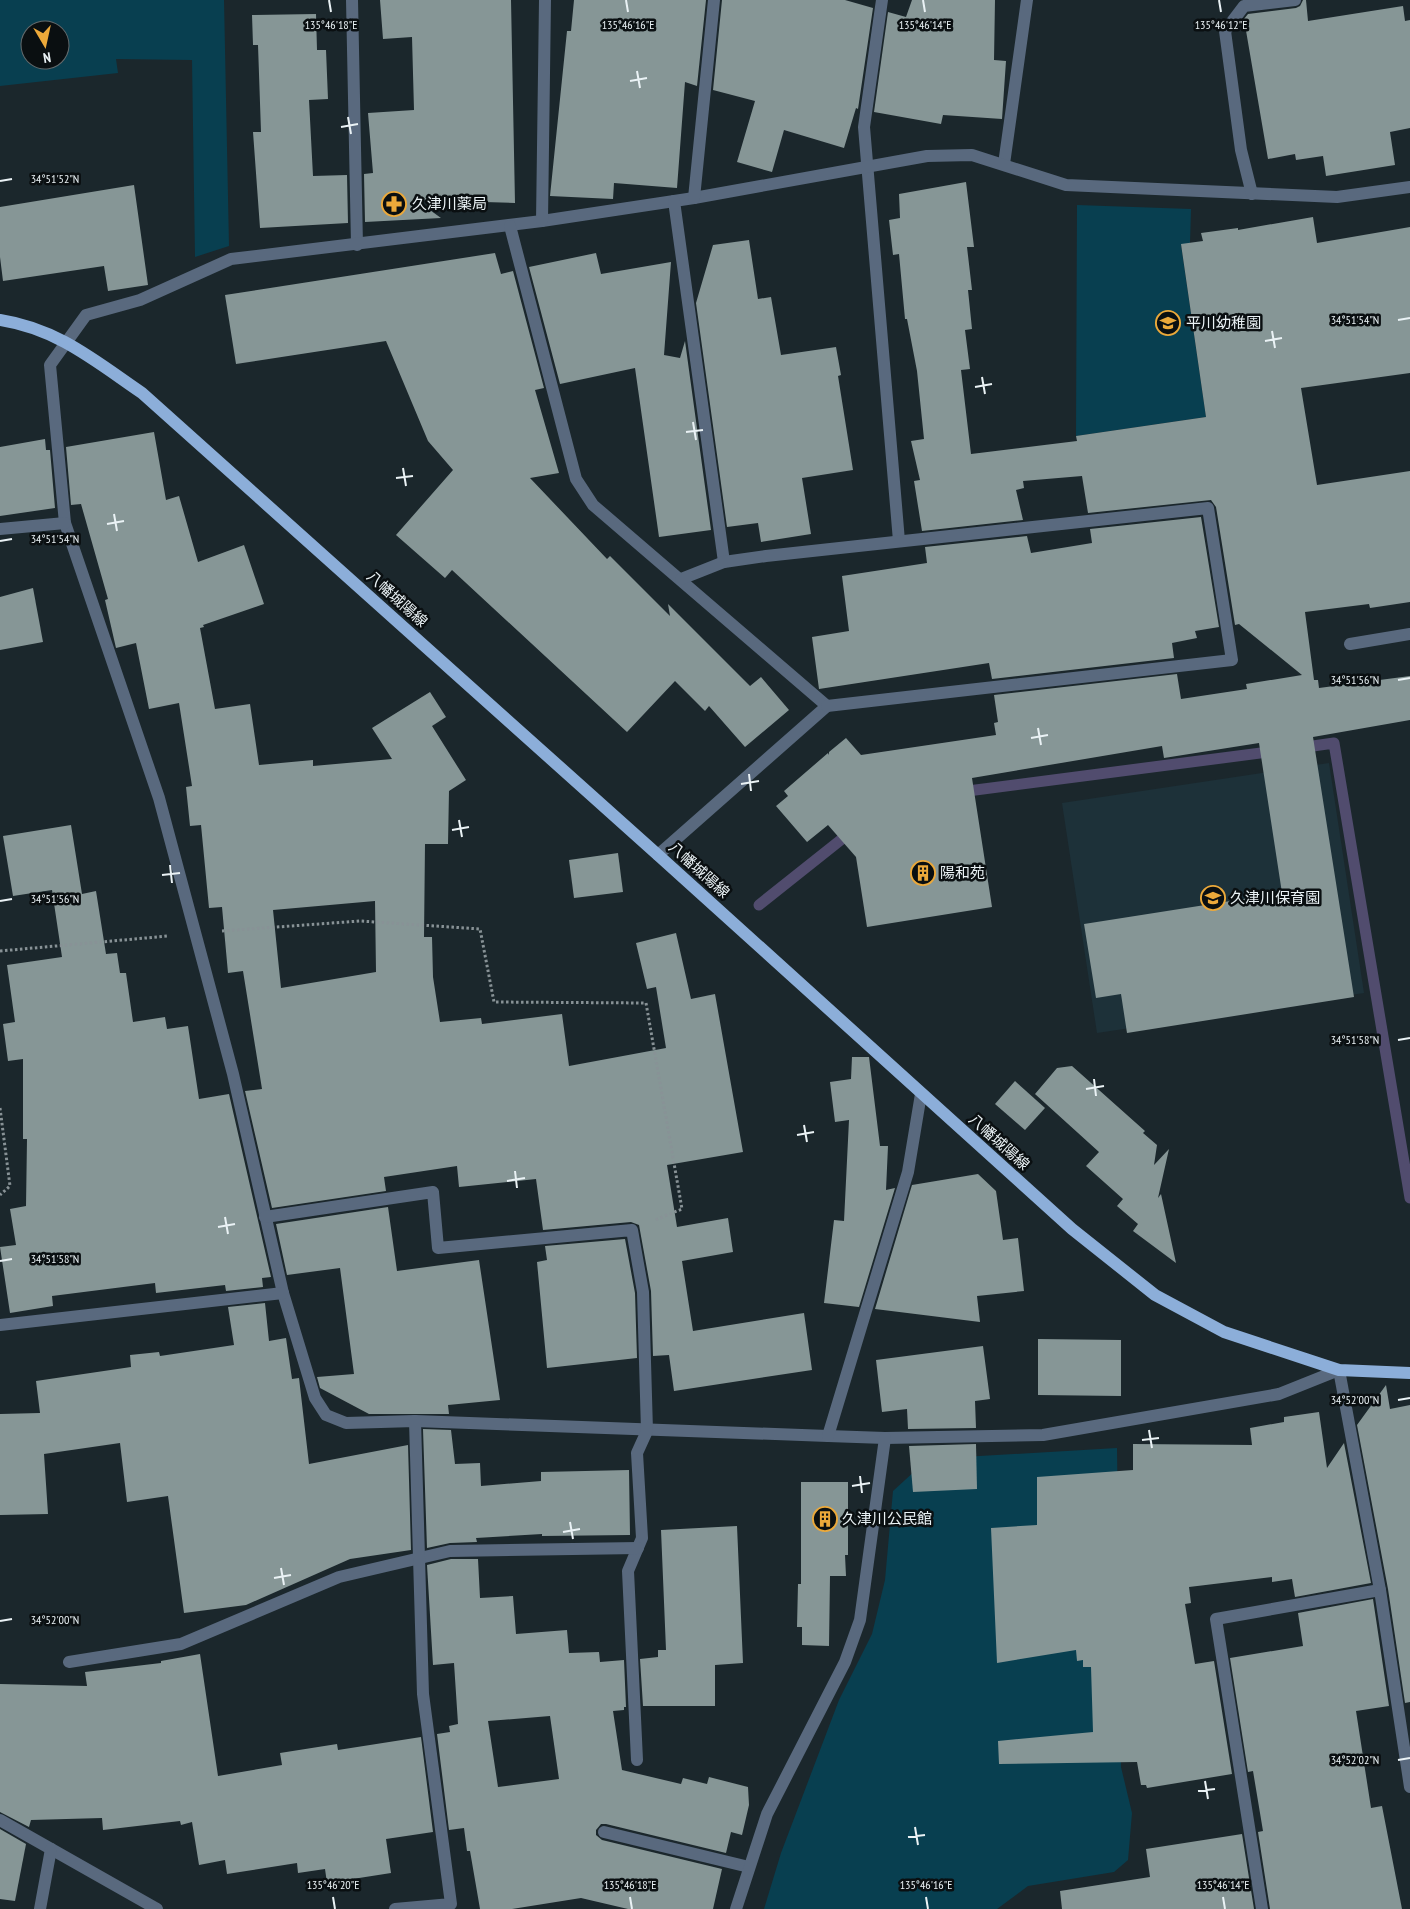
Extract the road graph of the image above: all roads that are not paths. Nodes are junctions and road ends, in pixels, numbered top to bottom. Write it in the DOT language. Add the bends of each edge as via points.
graph roads {
  1 [pos="352,0"];
  2 [pos="545,0"];
  3 [pos="714,0"];
  4 [pos="882,0"];
  5 [pos="1027,0"];
  6 [pos="1295,0"];
  7 [pos="1004,164"];
  8 [pos="867,166"];
  9 [pos="1410,187"];
  10 [pos="1252,194"];
  11 [pos="694,198"];
  12 [pos="674,201"];
  13 [pos="542,221"];
  14 [pos="510,226"];
  15 [pos="357,245"];
  16 [pos="0,320"];
  17 [pos="67,341"];
  18 [pos="65,523"];
  19 [pos="0,529"];
  20 [pos="899,541"];
  21 [pos="724,562"];
  22 [pos="681,579"];
  23 [pos="1410,634"];
  24 [pos="1350,644"];
  25 [pos="827,706"];
  26 [pos="658,855"];
  27 [pos="920,1094"];
  28 [pos="265,1217"];
  29 [pos="283,1293"];
  30 [pos="0,1325"];
  31 [pos="1339,1370"];
  32 [pos="1410,1373"];
  33 [pos="415,1421"];
  34 [pos="647,1431"];
  35 [pos="828,1436"];
  36 [pos="885,1438"];
  37 [pos="638,1548"];
  38 [pos="419,1558"];
  39 [pos="1380,1590"];
  40 [pos="69,1662"];
  41 [pos="637,1760"];
  42 [pos="1410,1786"];
  43 [pos="0,1820"];
  44 [pos="604,1832"];
  45 [pos="51,1849"];
  46 [pos="749,1868"];
  47 [pos="40,1909"];
  48 [pos="157,1909"];
  49 [pos="395,1909"];
  50 [pos="736,1909"];
  51 [pos="1262,1909"];
  1 -- 15 [label="street"];
  2 -- 13 [label="street"];
  3 -- 11 [label="street"];
  4 -- 8 [label="street" via="864,127"];
  5 -- 7 [label="street"];
  6 -- 10 [label="street" via="1244,6 1225,31 1241,150"];
  7 -- 8 [label="street" via="972,154 928,156"];
  7 -- 10 [label="street" via="1066,185"];
  8 -- 11 [label="street"];
  8 -- 20 [label="street"];
  9 -- 10 [label="street" via="1337,197"];
  11 -- 12 [label="street"];
  12 -- 13 [label="street"];
  12 -- 21 [label="street"];
  13 -- 14 [label="street"];
  14 -- 15 [label="street"];
  14 -- 22 [label="street" via="576,479 593,505"];
  15 -- 17 [label="street" via="231,259 140,300 86,316"];
  16 -- 17 [label="main road, 八幡城陽線" via="22,324"];
  17 -- 18 [label="street" via="50,365"];
  17 -- 26 [label="main road, 八幡城陽線" via="142,394"];
  18 -- 19 [label="street"];
  18 -- 28 [label="street" via="158,798 233,1074"];
  20 -- 21 [label="street"];
  20 -- 25 [label="street" via="1208,508 1232,660"];
  21 -- 22 [label="street"];
  22 -- 25 [label="street"];
  23 -- 24 [label="street"];
  25 -- 26 [label="street"];
  26 -- 27 [label="main road, 八幡城陽線"];
  27 -- 31 [label="main road, 八幡城陽線" via="1072,1229 1155,1294 1224,1332"];
  27 -- 35 [label="street" via="908,1172"];
  28 -- 29 [label="street"];
  28 -- 34 [label="street" via="433,1192 438,1248 632,1230 643,1292"];
  29 -- 30 [label="street"];
  29 -- 33 [label="street" via="315,1398 326,1415 346,1423"];
  31 -- 32 [label="main road, 八幡城陽線"];
  31 -- 36 [label="street" via="1280,1394 1043,1435"];
  31 -- 39 [label="street"];
  33 -- 34 [label="street"];
  33 -- 38 [label="street"];
  34 -- 35 [label="street"];
  34 -- 37 [label="street" via="637,1453 642,1538"];
  35 -- 36 [label="street"];
  36 -- 46 [label="street" via="860,1620 845,1662 767,1814"];
  37 -- 38 [label="street" via="450,1551"];
  37 -- 41 [label="street" via="628,1571"];
  38 -- 40 [label="street" via="338,1577 181,1644"];
  38 -- 49 [label="street" via="423,1694 451,1904"];
  39 -- 42 [label="street"];
  39 -- 51 [label="street" via="1216,1619"];
  43 -- 45 [label="street"];
  44 -- 46 [label="street"];
  45 -- 47 [label="street"];
  45 -- 48 [label="street"];
  46 -- 50 [label="street"];
}
